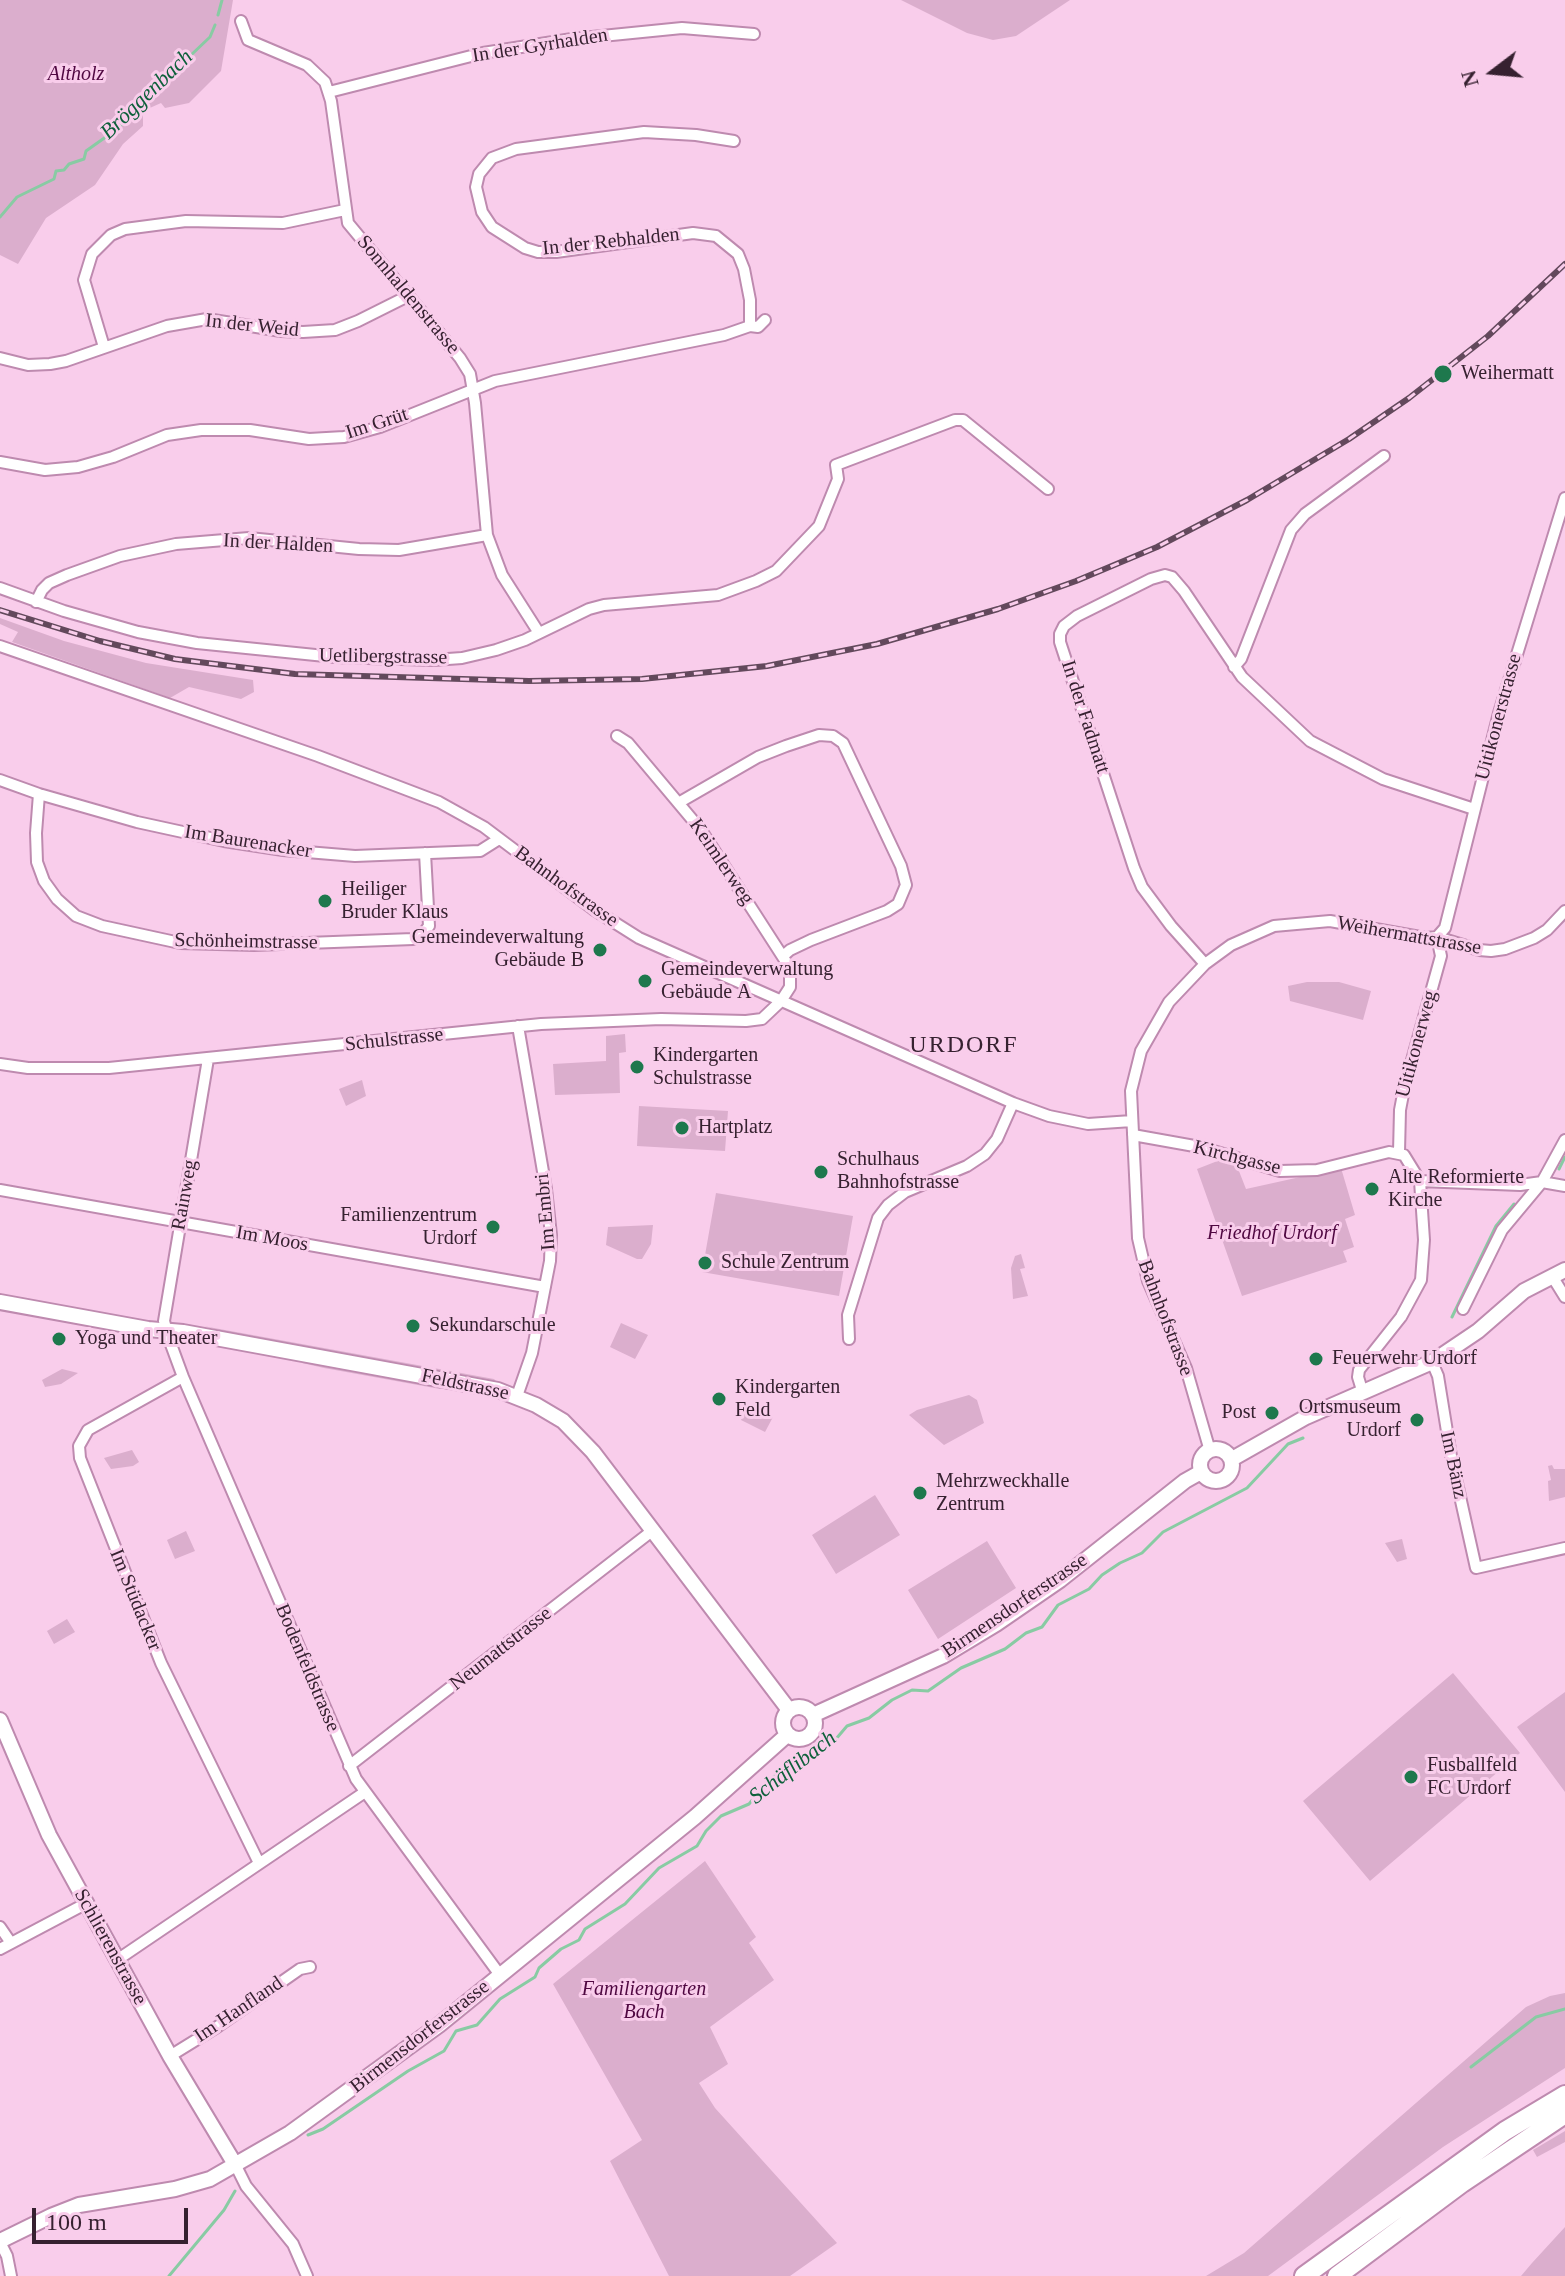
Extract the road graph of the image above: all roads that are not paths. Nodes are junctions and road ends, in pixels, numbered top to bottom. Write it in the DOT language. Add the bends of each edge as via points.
graph roads {
  1 [pos="241,21"];
  2 [pos="754,34"];
  3 [pos="329,92"];
  4 [pos="734,141"];
  5 [pos="345,210"];
  6 [pos="408,296"];
  7 [pos="765,320"];
  8 [pos="750,326"];
  9 [pos="104,347"];
  10 [pos="0,358"];
  11 [pos="473,388"];
  12 [pos="1384,456"];
  13 [pos="0,462"];
  14 [pos="1048,489"];
  15 [pos="1565,498"];
  16 [pos="487,535"];
  17 [pos="0,588"];
  18 [pos="36,602"];
  19 [pos="539,633"];
  20 [pos="0,646"];
  21 [pos="1234,667"];
  22 [pos="617,736"];
  23 [pos="0,780"];
  24 [pos="39,794"];
  25 [pos="680,802"];
  26 [pos="1474,809"];
  27 [pos="499,839"];
  28 [pos="425,853"];
  29 [pos="1565,911"];
  30 [pos="1437,937"];
  31 [pos="783,956"];
  32 [pos="1205,964"];
  33 [pos="781,1001"];
  34 [pos="518,1026"];
  35 [pos="208,1059"];
  36 [pos="0,1064"];
  37 [pos="1013,1103"];
  38 [pos="1132,1121"];
  39 [pos="1133,1135"];
  40 [pos="1565,1140"];
  41 [pos="1399,1152"];
  42 [pos="1420,1181"];
  43 [pos="1542,1182"];
  44 [pos="1565,1186"];
  45 [pos="0,1190"];
  46 [pos="180,1223"];
  47 [pos="1558,1273"];
  48 [pos="545,1287"];
  49 [pos="1565,1297"];
  50 [pos="0,1302"];
  51 [pos="1463,1309"];
  52 [pos="166,1331"];
  53 [pos="849,1339"];
  54 [pos="1432,1362"];
  55 [pos="183,1377"];
  56 [pos="1362,1390"];
  57 [pos="517,1396"];
  58 [pos="1210,1451"];
  59 [pos="1232,1459"];
  60 [pos="1201,1472"];
  61 [pos="652,1531"];
  62 [pos="1565,1548"];
  63 [pos="789,1710"];
  64 [pos="813,1715"];
  65 [pos="0,1720"];
  66 [pos="787,1735"];
  67 [pos="349,1766"];
  68 [pos="365,1792"];
  69 [pos="259,1863"];
  70 [pos="85,1904"];
  71 [pos="0,1927"];
  72 [pos="11,1943"];
  73 [pos="0,1949"];
  74 [pos="117,1960"];
  75 [pos="310,1967"];
  76 [pos="500,1975"];
  77 [pos="170,2056"];
  78 [pos="1565,2095"];
  79 [pos="1565,2114"];
  80 [pos="236,2166"];
  81 [pos="0,2242"];
  82 [pos="11,2276"];
  83 [pos="307,2276"];
  84 [pos="1304,2276"];
  85 [pos="1337,2276"];
  1 -- 3 [label="street" via="247,40 307,65"];
  2 -- 3 [label="street, In der Gyrhalden" via="682,28 572,39 483,53"];
  3 -- 5 [label="street, Sonnhaldenstrasse"];
  4 -- 8 [label="street, In der Rebhalden" via="644,132 516,149 492,158 476,187 492,227 538,252 693,233 716,236 738,254 744,269"];
  5 -- 6 [label="street, Sonnhaldenstrasse" via="354,232"];
  5 -- 9 [label="street" via="283,223 186,221 111,235 92,254 84,280"];
  6 -- 9 [label="street, In der Weid" via="335,330 281,331 207,319"];
  6 -- 11 [label="street, Sonnhaldenstrasse" via="460,358"];
  7 -- 8 [label="street, Im Grüt"];
  8 -- 11 [label="street, Im Grüt"];
  9 -- 10 [label="street, In der Weid" via="50,364"];
  11 -- 13 [label="street, Im Grüt" via="344,437 201,430 167,435 78,467 45,470"];
  11 -- 16 [label="street, Sonnhaldenstrasse"];
  12 -- 21 [label="street" via="1291,530"];
  14 -- 19 [label="street, Uetlibergstrasse" via="963,420 955,420 836,465 838,479 819,526 776,571 718,595 604,605"];
  15 -- 26 [label="street, Uitikonerstrasse"];
  16 -- 18 [label="street, In der Halden" via="399,550 249,538 176,544 67,575 49,583"];
  16 -- 19 [label="street, Sonnhaldenstrasse" via="502,575"];
  17 -- 18 [label="street, Uetlibergstrasse"];
  18 -- 19 [label="street, Uetlibergstrasse" via="197,643 335,657 462,658"];
  20 -- 27 [label="street, Bahnhofstrasse" via="429,798"];
  21 -- 26 [label="street, In der Fadmatt" via="1310,741 1383,779"];
  21 -- 32 [label="street, In der Fadmatt" via="1179,583 1165,575 1077,616 1060,634 1142,887"];
  22 -- 25 [label="street, Keimlerweg"];
  23 -- 24 [label="street, Im Baurenacker"];
  24 -- 28 [label="street, Im Baurenacker" via="137,822 268,848 355,856"];
  24 -- 28 [label="street, Schönheimstrasse" via="37,862 57,899 76,916 102,926 180,943 413,939 429,926"];
  25 -- 31 [label="street, Keimlerweg"];
  25 -- 31 [label="street" via="786,746 819,735 843,743 906,885 898,904 887,911"];
  26 -- 30 [label="street, Uitikonerstrasse" via="1445,928"];
  27 -- 28 [label="street, Im Baurenacker" via="480,851"];
  27 -- 33 [label="street, Bahnhofstrasse" via="639,938"];
  29 -- 30 [label="street, Weihermattstrasse" via="1547,930 1505,949 1479,950"];
  30 -- 32 [label="street, Weihermattstrasse" via="1330,921 1292,923 1231,945"];
  30 -- 41 [label="street, Uitikonerweg" via="1441,956 1400,1110"];
  31 -- 33 [label="street, Keimlerweg" via="792,980"];
  32 -- 38 [label="street, Weihermattstrasse" via="1169,1002 1141,1051 1131,1091"];
  33 -- 34 [label="street, Schulstrasse" via="768,1016 754,1021"];
  33 -- 37 [label="street, Bahnhofstrasse"];
  34 -- 35 [label="street, Schulstrasse"];
  34 -- 48 [label="street, Im Embri" via="549,1210"];
  35 -- 36 [label="street, Schulstrasse" via="77,1069"];
  35 -- 46 [label="street, Rainweg"];
  37 -- 38 [label="street, Bahnhofstrasse" via="1088,1124"];
  37 -- 53 [label="street" via="985,1154 905,1192 878,1218 848,1315"];
  38 -- 39 [label="street, Weihermattstrasse"];
  39 -- 41 [label="street, Kirchgasse" via="1200,1147 1280,1171 1317,1170"];
  39 -- 58 [label="street, Bahnhofstrasse" via="1144,1267 1179,1348"];
  40 -- 43 [label="street"];
  41 -- 42 [label="street"];
  42 -- 43 [label="street"];
  42 -- 56 [label="street" via="1421,1280 1401,1317 1359,1370"];
  43 -- 44 [label="street"];
  43 -- 51 [label="street" via="1502,1230"];
  45 -- 46 [label="street, Im Moos"];
  46 -- 48 [label="street, Im Moos"];
  46 -- 52 [label="street, Rainweg"];
  47 -- 49 [label="street"];
  47 -- 54 [label="main road" via="1524,1291"];
  48 -- 57 [label="street, Im Embri"];
  50 -- 52 [label="main road, Feldstrasse"];
  52 -- 55 [label="street, Bodenfeldstrasse"];
  52 -- 57 [label="main road, Feldstrasse"];
  54 -- 56 [label="main road"];
  54 -- 62 [label="street, Im Bänz" via="1476,1568"];
  55 -- 67 [label="street, Bodenfeldstrasse"];
  55 -- 69 [label="street, Im Stüdacker" via="88,1430 79,1446 80,1458 161,1663"];
  56 -- 59 [label="main road"];
  57 -- 61 [label="main road, Feldstrasse" via="554,1414 578,1435"];
  58 -- 59 [label="main road" via="1223,1450"];
  58 -- 60 [label="main road" via="1201,1458"];
  59 -- 60 [label="main road" via="1232,1471 1224,1480 1213,1482"];
  60 -- 64 [label="main road, Birmensdorferstrasse" via="996,1624 943,1656"];
  61 -- 63 [label="main road, Feldstrasse"];
  61 -- 67 [label="street, Neumattstrasse"];
  63 -- 64 [label="main road" via="802,1707"];
  63 -- 66 [label="main road" via="783,1722"];
  64 -- 66 [label="main road, Birmensdorferstrasse" via="809,1736 800,1740"];
  65 -- 70 [label="main road, Schlierenstrasse"];
  66 -- 76 [label="main road, Birmensdorferstrasse"];
  67 -- 68 [label="street, Bodenfeldstrasse"];
  68 -- 69 [label="street"];
  68 -- 76 [label="street, Bodenfeldstrasse"];
  69 -- 74 [label="street"];
  70 -- 72 [label="street"];
  70 -- 74 [label="main road, Schlierenstrasse"];
  71 -- 72 [label="street"];
  72 -- 73 [label="street"];
  74 -- 77 [label="main road, Schlierenstrasse"];
  75 -- 77 [label="street, Im Hanfland"];
  76 -- 80 [label="main road, Birmensdorferstrasse" via="405,2052"];
  77 -- 80 [label="main road, Schlierenstrasse"];
  78 -- 84 [label="highway"];
  79 -- 85 [label="highway"];
  80 -- 81 [label="main road, Birmensdorferstrasse" via="191,2185 79,2205"];
  80 -- 83 [label="street" via="293,2244"];
  81 -- 82 [label="street"];
}
